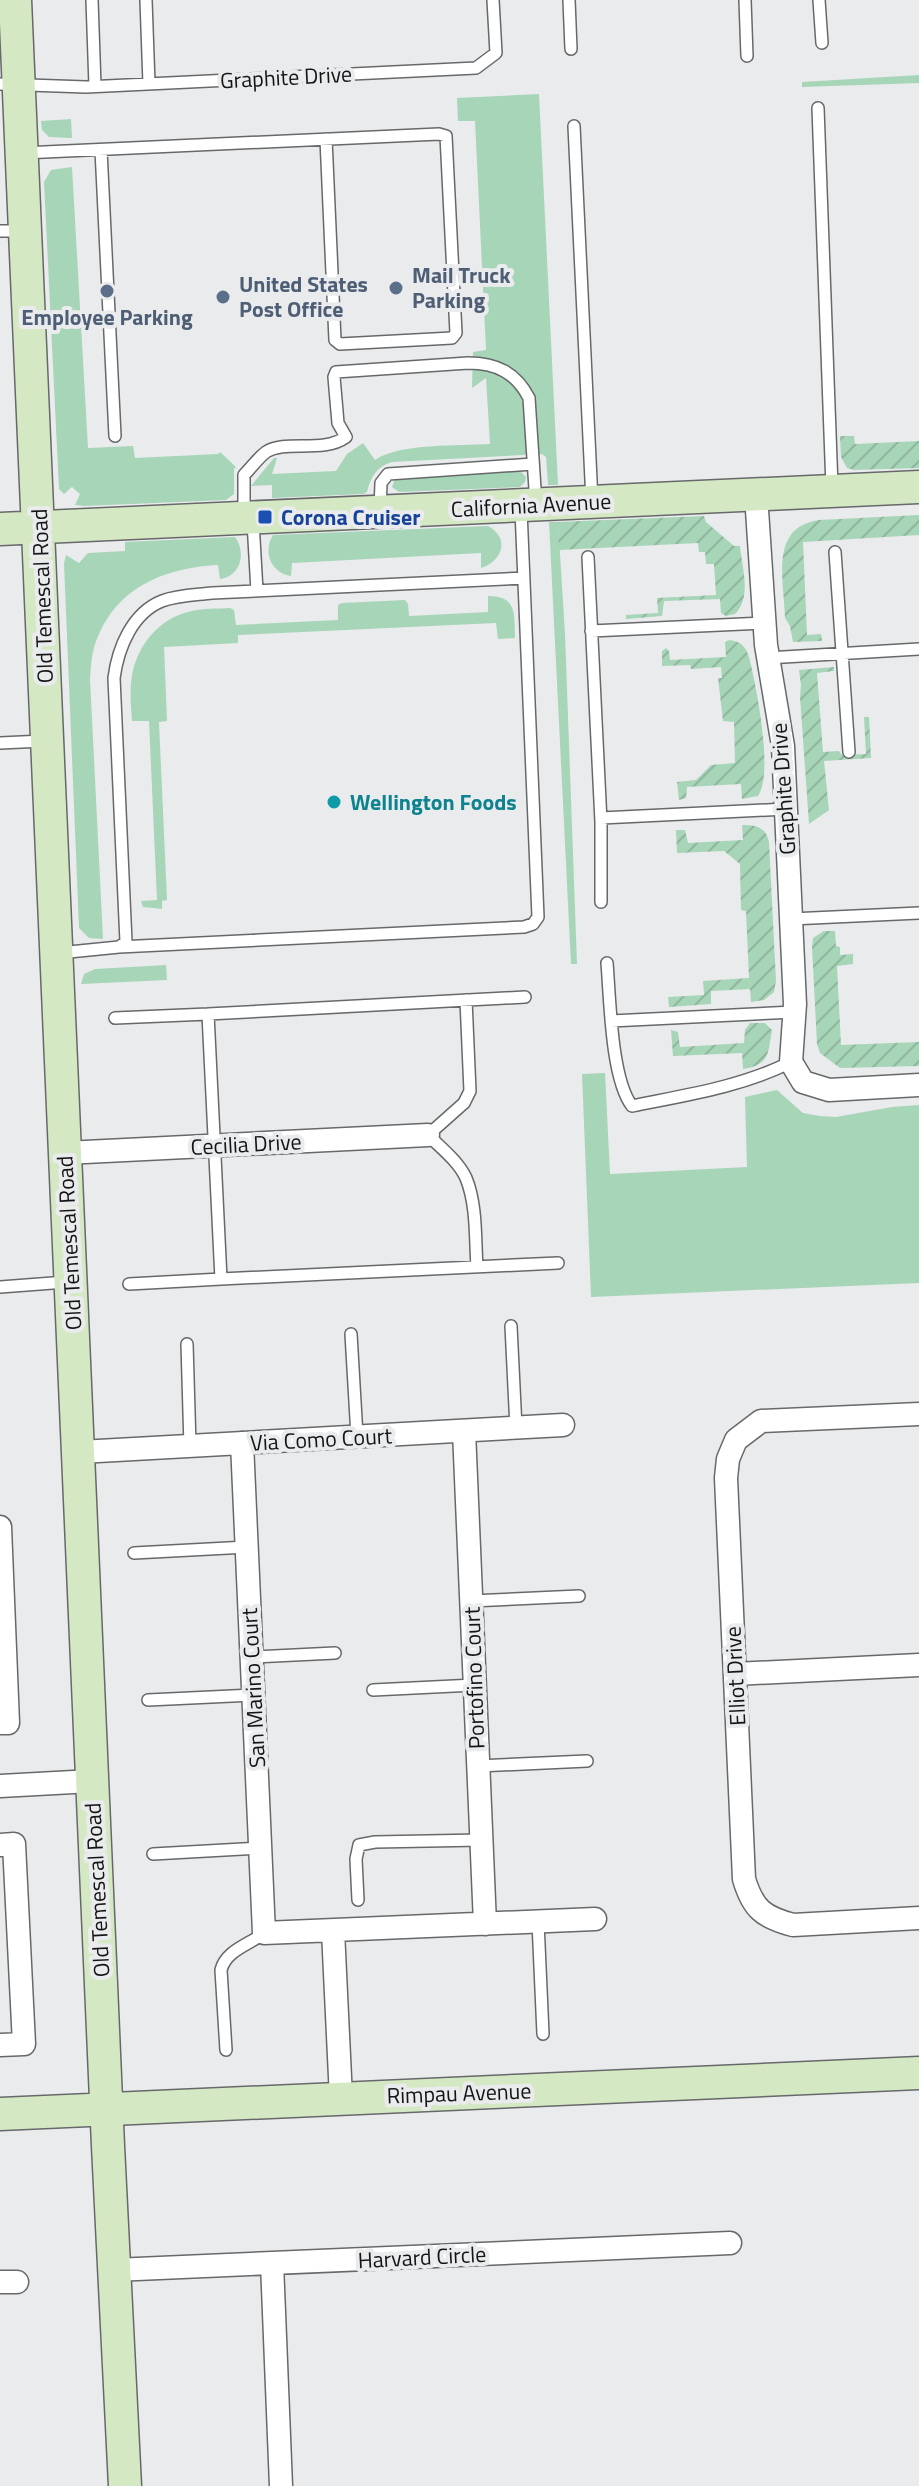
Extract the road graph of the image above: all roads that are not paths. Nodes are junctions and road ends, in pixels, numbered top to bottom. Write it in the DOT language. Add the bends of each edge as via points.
graph roads {
  1 [pos="15,0"];
  2 [pos="92,0"];
  3 [pos="146,0"];
  4 [pos="493,0"];
  5 [pos="569,0"];
  6 [pos="745,0"];
  7 [pos="819,0"];
  8 [pos="822,43"];
  9 [pos="571,49"];
  10 [pos="747,56"];
  11 [pos="10,84"];
  12 [pos="149,84"];
  13 [pos="95,86"];
  14 [pos="818,108"];
  15 [pos="574,126"];
  16 [pos="326,139"];
  17 [pos="101,150"];
  18 [pos="22,154"];
  19 [pos="13,231"];
  20 [pos="115,436"];
  21 [pos="533,464"];
  22 [pos="919,487"];
  23 [pos="832,491"];
  24 [pos="756,495"];
  25 [pos="592,502"];
  26 [pos="528,505"];
  27 [pos="380,511"];
  28 [pos="248,518"];
  29 [pos="55,526"];
  30 [pos="0,529"];
  31 [pos="835,552"];
  32 [pos="588,557"];
  33 [pos="524,578"];
  34 [pos="257,591"];
  35 [pos="764,623"];
  36 [pos="591,631"];
  37 [pos="919,649"];
  38 [pos="842,653"];
  39 [pos="767,658"];
  40 [pos="48,740"];
  41 [pos="0,743"];
  42 [pos="849,752"];
  43 [pos="786,809"];
  44 [pos="601,818"];
  45 [pos="601,902"];
  46 [pos="919,913"];
  47 [pos="791,919"];
  48 [pos="119,947"];
  49 [pos="56,953"];
  50 [pos="607,963"];
  51 [pos="525,997"];
  52 [pos="466,1000"];
  53 [pos="794,1012"];
  54 [pos="208,1014"];
  55 [pos="115,1018"];
  56 [pos="611,1021"];
  57 [pos="791,1062"];
  58 [pos="919,1085"];
  59 [pos="428,1135"];
  60 [pos="214,1146"];
  61 [pos="65,1153"];
  62 [pos="558,1263"];
  63 [pos="477,1267"];
  64 [pos="221,1279"];
  65 [pos="71,1281"];
  66 [pos="129,1284"];
  67 [pos="0,1287"];
  68 [pos="511,1326"];
  69 [pos="351,1334"];
  70 [pos="187,1344"];
  71 [pos="919,1414"];
  72 [pos="563,1425"];
  73 [pos="516,1428"];
  74 [pos="464,1431"];
  75 [pos="357,1436"];
  76 [pos="242,1443"];
  77 [pos="190,1446"];
  78 [pos="80,1452"];
  79 [pos="0,1527"];
  80 [pos="247,1547"];
  81 [pos="134,1553"];
  82 [pos="579,1596"];
  83 [pos="471,1601"];
  84 [pos="335,1653"];
  85 [pos="252,1657"];
  86 [pos="919,1665"];
  87 [pos="735,1674"];
  88 [pos="474,1685"];
  89 [pos="373,1690"];
  90 [pos="253,1695"];
  91 [pos="148,1700"];
  92 [pos="0,1723"];
  93 [pos="587,1761"];
  94 [pos="478,1766"];
  95 [pos="92,1781"];
  96 [pos="0,1786"];
  97 [pos="481,1840"];
  98 [pos="0,1845"];
  99 [pos="260,1848"];
  100 [pos="153,1854"];
  101 [pos="358,1900"];
  102 [pos="919,1918"];
  103 [pos="595,1919"];
  104 [pos="538,1922"];
  105 [pos="485,1924"];
  106 [pos="333,1931"];
  107 [pos="264,1933"];
  108 [pos="543,2034"];
  109 [pos="0,2045"];
  110 [pos="226,2050"];
  111 [pos="919,2073"];
  112 [pos="341,2098"];
  113 [pos="106,2109"];
  114 [pos="0,2114"];
  115 [pos="730,2243"];
  116 [pos="272,2263"];
  117 [pos="114,2270"];
  118 [pos="125,2486"];
  119 [pos="281,2486"];
  1 -- 11 [label="street, Old Temescal Road"];
  2 -- 13 [label="lane"];
  3 -- 12 [label="lane"];
  4 -- 12 [label="lane, Graphite Drive" via="496,53 476,68"];
  5 -- 9 [label="lane"];
  6 -- 10 [label="lane"];
  7 -- 8 [label="lane"];
  11 -- 13 [label="lane, Graphite Drive"];
  11 -- 18 [label="street, Old Temescal Road"];
  12 -- 13 [label="lane, Graphite Drive"];
  14 -- 23 [label="lane"];
  15 -- 25 [label="lane"];
  16 -- 16 [label="lane" via="446,136 456,333 452,338 340,344 335,340"];
  16 -- 17 [label="lane"];
  17 -- 18 [label="lane"];
  17 -- 20 [label="lane"];
  18 -- 19 [label="street, Old Temescal Road"];
  19 -- 29 [label="street, Old Temescal Road"];
  21 -- 26 [label="lane"];
  21 -- 27 [label="lane" via="388,474 381,483"];
  21 -- 28 [label="lane" via="529,398 499,367 468,363 340,370 334,377 338,423 346,437 329,446 267,452 244,475"];
  22 -- 23 [label="street, California Avenue"];
  23 -- 24 [label="street, California Avenue"];
  24 -- 25 [label="street, California Avenue"];
  24 -- 35 [label="street, Graphite Drive"];
  25 -- 26 [label="street, California Avenue"];
  26 -- 27 [label="street, California Avenue"];
  26 -- 33 [label="lane"];
  27 -- 28 [label="street, California Avenue"];
  28 -- 29 [label="street, California Avenue"];
  28 -- 34 [label="lane"];
  29 -- 30 [label="street, California Avenue"];
  29 -- 40 [label="street, Old Temescal Road"];
  31 -- 38 [label="lane"];
  32 -- 36 [label="lane"];
  33 -- 34 [label="lane"];
  33 -- 48 [label="lane" via="538,917 533,924"];
  34 -- 48 [label="lane" via="159,602 143,614 121,648 114,678 126,942"];
  35 -- 36 [label="lane"];
  35 -- 39 [label="street, Graphite Drive"];
  36 -- 44 [label="lane"];
  37 -- 38 [label="lane"];
  38 -- 39 [label="lane"];
  38 -- 42 [label="lane"];
  39 -- 43 [label="street, Graphite Drive" via="783,746"];
  40 -- 41 [label="lane"];
  40 -- 49 [label="street, Old Temescal Road"];
  43 -- 44 [label="lane"];
  43 -- 47 [label="street, Graphite Drive"];
  44 -- 45 [label="lane"];
  46 -- 47 [label="lane"];
  47 -- 53 [label="street, Graphite Drive"];
  48 -- 49 [label="lane"];
  49 -- 61 [label="street, Old Temescal Road"];
  50 -- 56 [label="lane"];
  51 -- 52 [label="lane"];
  52 -- 54 [label="lane"];
  52 -- 59 [label="lane" via="470,1091"];
  53 -- 56 [label="lane"];
  53 -- 57 [label="street, Graphite Drive"];
  54 -- 55 [label="lane"];
  54 -- 60 [label="lane"];
  56 -- 57 [label="lane" via="619,1072 632,1106 744,1082"];
  57 -- 58 [label="street" via="803,1082 829,1090"];
  59 -- 60 [label="street, Cecilia Drive"];
  59 -- 63 [label="lane" via="465,1177 473,1204"];
  60 -- 61 [label="street, Cecilia Drive"];
  60 -- 64 [label="lane"];
  61 -- 65 [label="street, Old Temescal Road"];
  62 -- 63 [label="lane"];
  63 -- 64 [label="lane"];
  64 -- 66 [label="lane"];
  65 -- 67 [label="lane"];
  65 -- 78 [label="street, Old Temescal Road"];
  68 -- 73 [label="lane"];
  69 -- 75 [label="lane"];
  70 -- 77 [label="lane"];
  71 -- 87 [label="street, Elliot Drive" via="761,1421 736,1440 726,1478"];
  72 -- 73 [label="street, Via Como Court"];
  73 -- 74 [label="street, Via Como Court"];
  74 -- 75 [label="street, Via Como Court"];
  74 -- 83 [label="street, Portofino Court"];
  75 -- 76 [label="street, Via Como Court"];
  76 -- 77 [label="street, Via Como Court"];
  76 -- 80 [label="street, San Marino Court"];
  77 -- 78 [label="street, Via Como Court"];
  78 -- 95 [label="street, Old Temescal Road"];
  79 -- 92 [label="street" via="8,1723"];
  80 -- 81 [label="lane"];
  80 -- 85 [label="street, San Marino Court"];
  82 -- 83 [label="lane"];
  83 -- 88 [label="street, Portofino Court"];
  84 -- 85 [label="lane"];
  85 -- 90 [label="street, San Marino Court"];
  86 -- 87 [label="street"];
  87 -- 102 [label="street, Elliot Drive" via="744,1879 759,1911 793,1925"];
  88 -- 89 [label="lane"];
  88 -- 94 [label="street, Portofino Court"];
  90 -- 91 [label="lane"];
  90 -- 99 [label="street, San Marino Court"];
  93 -- 94 [label="lane"];
  94 -- 97 [label="street, Portofino Court"];
  95 -- 96 [label="street"];
  95 -- 113 [label="street, Old Temescal Road"];
  97 -- 101 [label="lane" via="359,1845"];
  97 -- 105 [label="street, Portofino Court"];
  98 -- 109 [label="street" via="14,1844 24,2044"];
  99 -- 100 [label="lane"];
  99 -- 107 [label="street, San Marino Court"];
  103 -- 104 [label="street"];
  104 -- 105 [label="street"];
  104 -- 108 [label="lane"];
  105 -- 106 [label="street"];
  106 -- 107 [label="street"];
  106 -- 112 [label="street"];
  107 -- 110 [label="lane" via="223,1962"];
  111 -- 112 [label="street, Rimpau Avenue"];
  112 -- 113 [label="street, Rimpau Avenue"];
  113 -- 114 [label="street, Rimpau Avenue"];
  113 -- 117 [label="street, Old Temescal Road"];
  115 -- 116 [label="street, Harvard Circle"];
  116 -- 117 [label="street, Harvard Circle"];
  116 -- 119 [label="street"];
  117 -- 118 [label="street, Old Temescal Road"];
}
